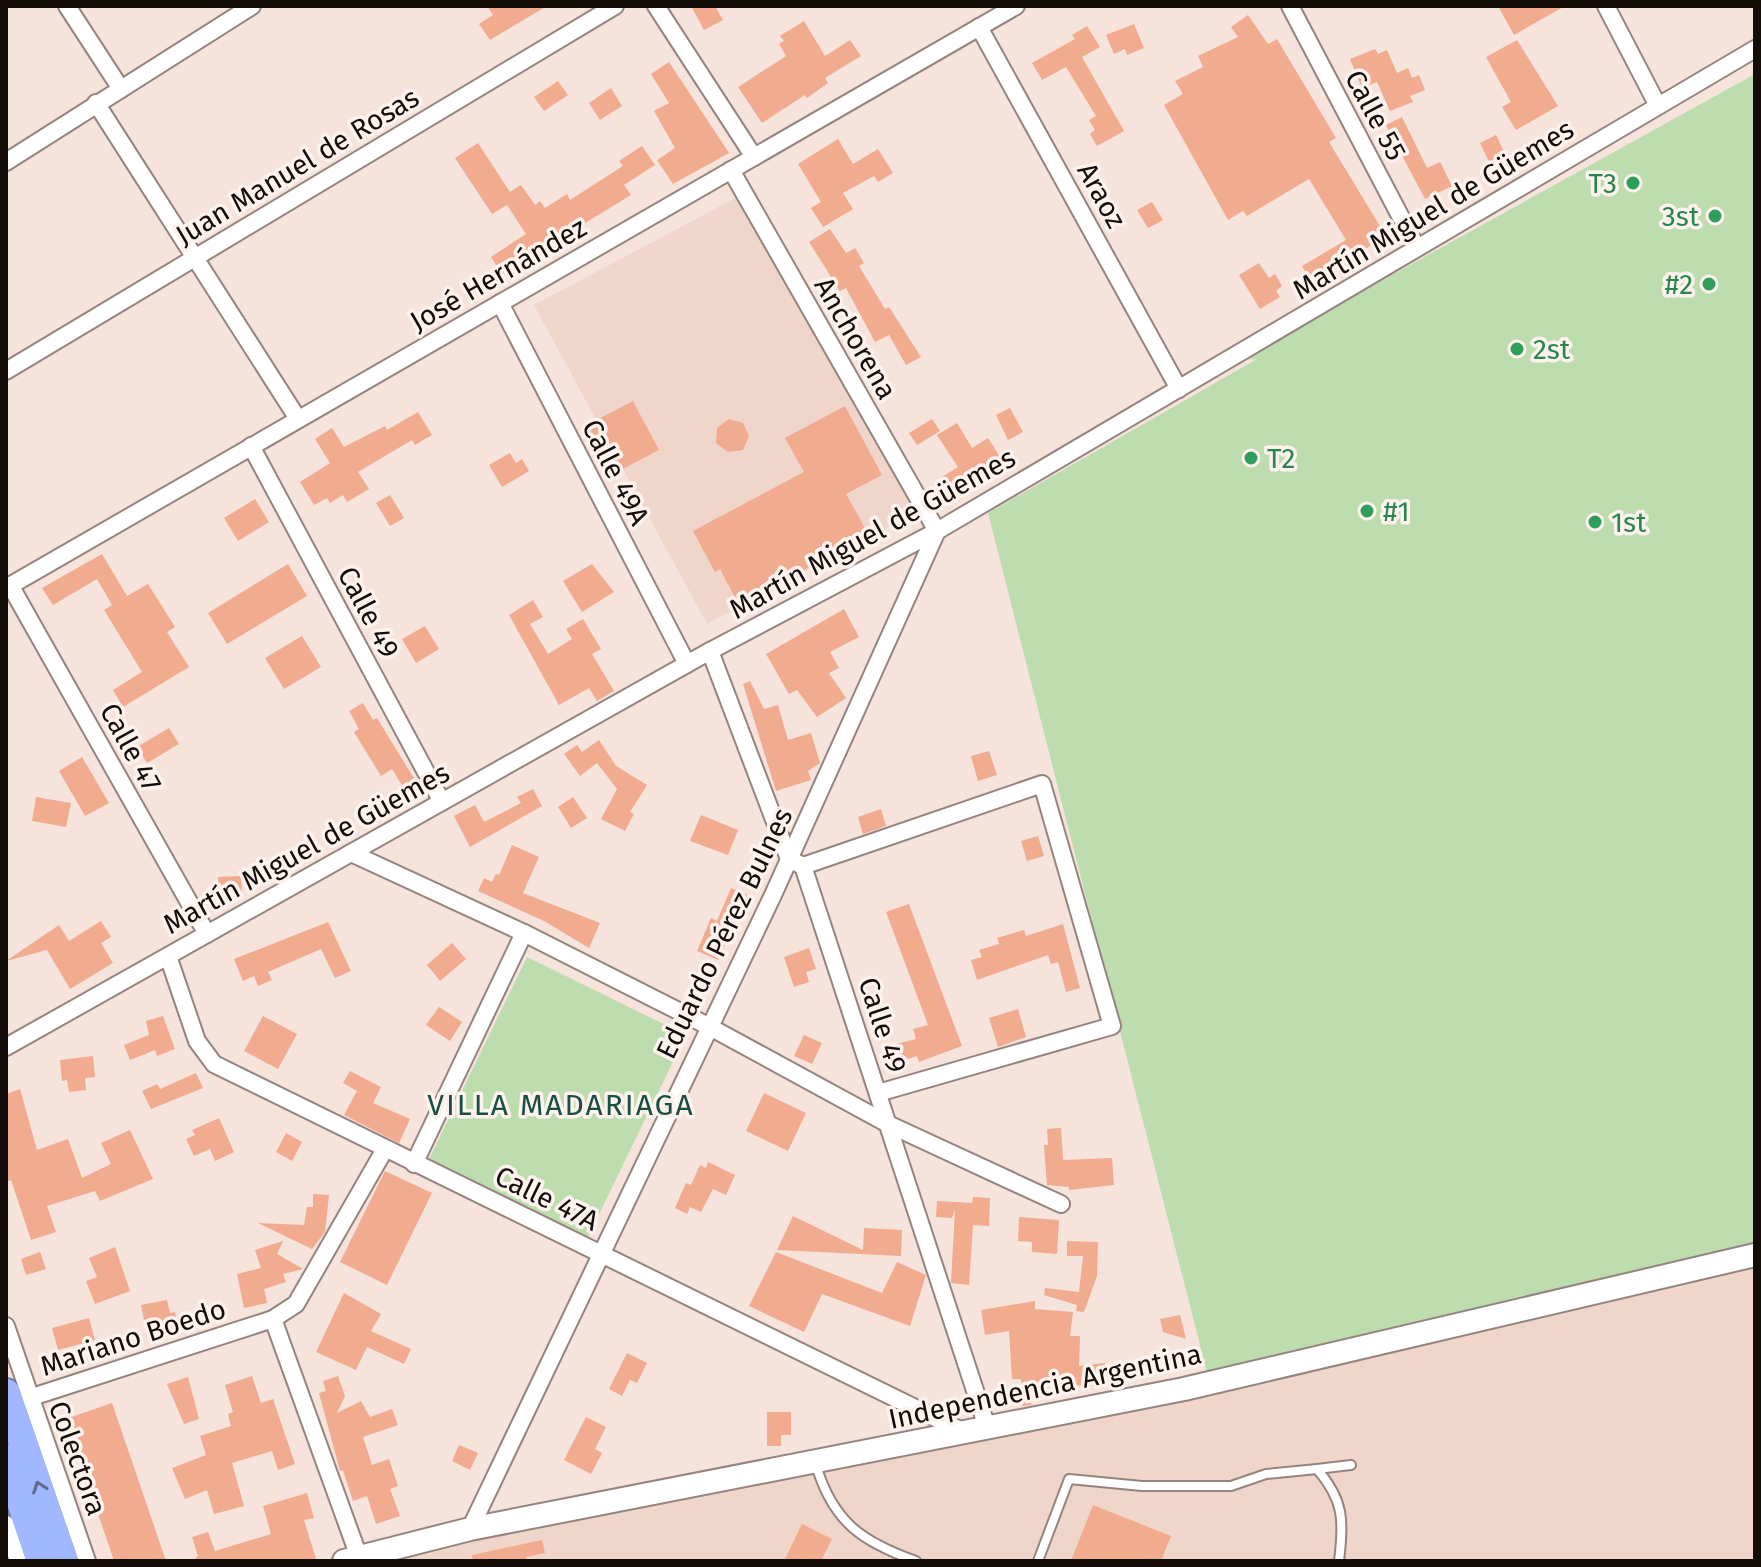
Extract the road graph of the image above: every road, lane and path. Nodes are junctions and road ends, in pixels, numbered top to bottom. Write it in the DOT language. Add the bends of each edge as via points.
graph roads {
  1 [pos="67,6"];
  2 [pos="252,6"];
  3 [pos="615,6"];
  4 [pos="656,6"];
  5 [pos="1016,6"];
  6 [pos="1290,6"];
  7 [pos="1606,6"];
  8 [pos="979,27"];
  9 [pos="1755,49"];
  10 [pos="121,89"];
  11 [pos="96,103"];
  12 [pos="1658,106"];
  13 [pos="754,157"];
  14 [pos="6,162"];
  15 [pos="731,170"];
  16 [pos="1417,248"];
  17 [pos="195,257"];
  18 [pos="500,303"];
  19 [pos="6,371"];
  20 [pos="1179,389"];
  21 [pos="298,419"];
  22 [pos="251,446"];
  23 [pos="937,531"];
  24 [pos="8,586"];
  25 [pos="710,651"];
  26 [pos="687,664"];
  27 [pos="442,802"];
  28 [pos="351,853"];
  29 [pos="796,863"];
  30 [pos="524,933"];
  31 [pos="207,934"];
  32 [pos="168,956"];
  33 [pos="708,1026"];
  34 [pos="6,1047"];
  35 [pos="878,1093"];
  36 [pos="888,1124"];
  37 [pos="385,1149"];
  38 [pos="414,1164"];
  39 [pos="1061,1204"];
  40 [pos="600,1252"];
  41 [pos="1755,1255"];
  42 [pos="273,1319"];
  43 [pos="6,1326"];
  44 [pos="15,1399"];
  45 [pos="987,1427"];
  46 [pos="964,1432"];
  47 [pos="6,1458"];
  48 [pos="816,1463"];
  49 [pos="1351,1465"];
  50 [pos="1317,1469"];
  51 [pos="6,1524"];
  52 [pos="470,1529"];
  53 [pos="352,1559"];
  54 [pos="18,1561"];
  55 [pos="41,1561"];
  56 [pos="64,1561"];
  57 [pos="87,1561"];
  58 [pos="916,1561"];
  59 [pos="1038,1561"];
  60 [pos="1339,1561"];
  1 -- 10 [label="street"];
  2 -- 10 [label="street"];
  3 -- 17 [label="street, Juan Manuel de Rosas"];
  4 -- 13 [label="street"];
  5 -- 8 [label="street, José Hernández"];
  6 -- 16 [label="street, Calle 55"];
  7 -- 12 [label="street"];
  8 -- 13 [label="street, José Hernández"];
  8 -- 20 [label="street, Araoz"];
  9 -- 12 [label="street, Martín Miguel de Güemes"];
  10 -- 11 [label="street"];
  11 -- 14 [label="street"];
  11 -- 17 [label="street"];
  12 -- 16 [label="street, Martín Miguel de Güemes"];
  13 -- 15 [label="street, José Hernández"];
  15 -- 18 [label="street, José Hernández"];
  15 -- 23 [label="street, Anchorena"];
  16 -- 20 [label="street, Martín Miguel de Güemes"];
  17 -- 19 [label="street, Juan Manuel de Rosas"];
  17 -- 21 [label="street"];
  18 -- 21 [label="street, José Hernández"];
  18 -- 26 [label="street, Calle 49A"];
  20 -- 23 [label="street, Martín Miguel de Güemes"];
  21 -- 22 [label="street, José Hernández"];
  22 -- 24 [label="street, José Hernández"];
  22 -- 27 [label="street, Calle 49"];
  23 -- 25 [label="street, Martín Miguel de Güemes"];
  23 -- 29 [label="street, Eduardo Pérez Bulnes"];
  24 -- 31 [label="street, Calle 47"];
  25 -- 26 [label="street, Martín Miguel de Güemes"];
  25 -- 29 [label="street, Calle 49"];
  26 -- 27 [label="street, Martín Miguel de Güemes"];
  27 -- 28 [label="street, Martín Miguel de Güemes"];
  28 -- 30 [label="street"];
  28 -- 31 [label="street, Martín Miguel de Güemes"];
  29 -- 33 [label="street, Eduardo Pérez Bulnes"];
  29 -- 35 [label="street, Calle 49"];
  29 -- 35 [label="street" via="1042,784 1112,1026"];
  30 -- 33 [label="street"];
  30 -- 38 [label="street"];
  31 -- 32 [label="street, Martín Miguel de Güemes"];
  32 -- 34 [label="street, Martín Miguel de Güemes"];
  32 -- 37 [label="street, Calle 47A" via="197,1041 214,1064"];
  33 -- 36 [label="street"];
  33 -- 40 [label="street, Eduardo Pérez Bulnes"];
  35 -- 36 [label="street, Calle 49"];
  36 -- 39 [label="street"];
  36 -- 45 [label="street, Calle 49"];
  37 -- 38 [label="street, Calle 47A"];
  37 -- 42 [label="street" via="296,1304"];
  38 -- 40 [label="street, Calle 47A"];
  40 -- 46 [label="street, Calle 47A"];
  40 -- 52 [label="street, Eduardo Pérez Bulnes"];
  41 -- 45 [label="main road, Independencia Argentina" via="1184,1389"];
  42 -- 44 [label="street, Mariano Boedo"];
  42 -- 53 [label="street"];
  43 -- 44 [label="street, Colectora"];
  56 -- 44 [label="highway, one-way"];
  44 -- 57 [label="street, Colectora"];
  45 -- 46 [label="main road, Independencia Argentina"];
  46 -- 48 [label="main road, Independencia Argentina"];
  47 -- 55 [label="highway"];
  48 -- 52 [label="main road, Independencia Argentina"];
  48 -- 58 [label="lane" via="822,1486 862,1539"];
  49 -- 50 [label="lane"];
  50 -- 59 [label="lane" via="1266,1474 1231,1486 1069,1479"];
  50 -- 60 [label="lane" via="1336,1491 1342,1534"];
  51 -- 54 [label="street"];
  52 -- 53 [label="main road, Independencia Argentina"];
}
